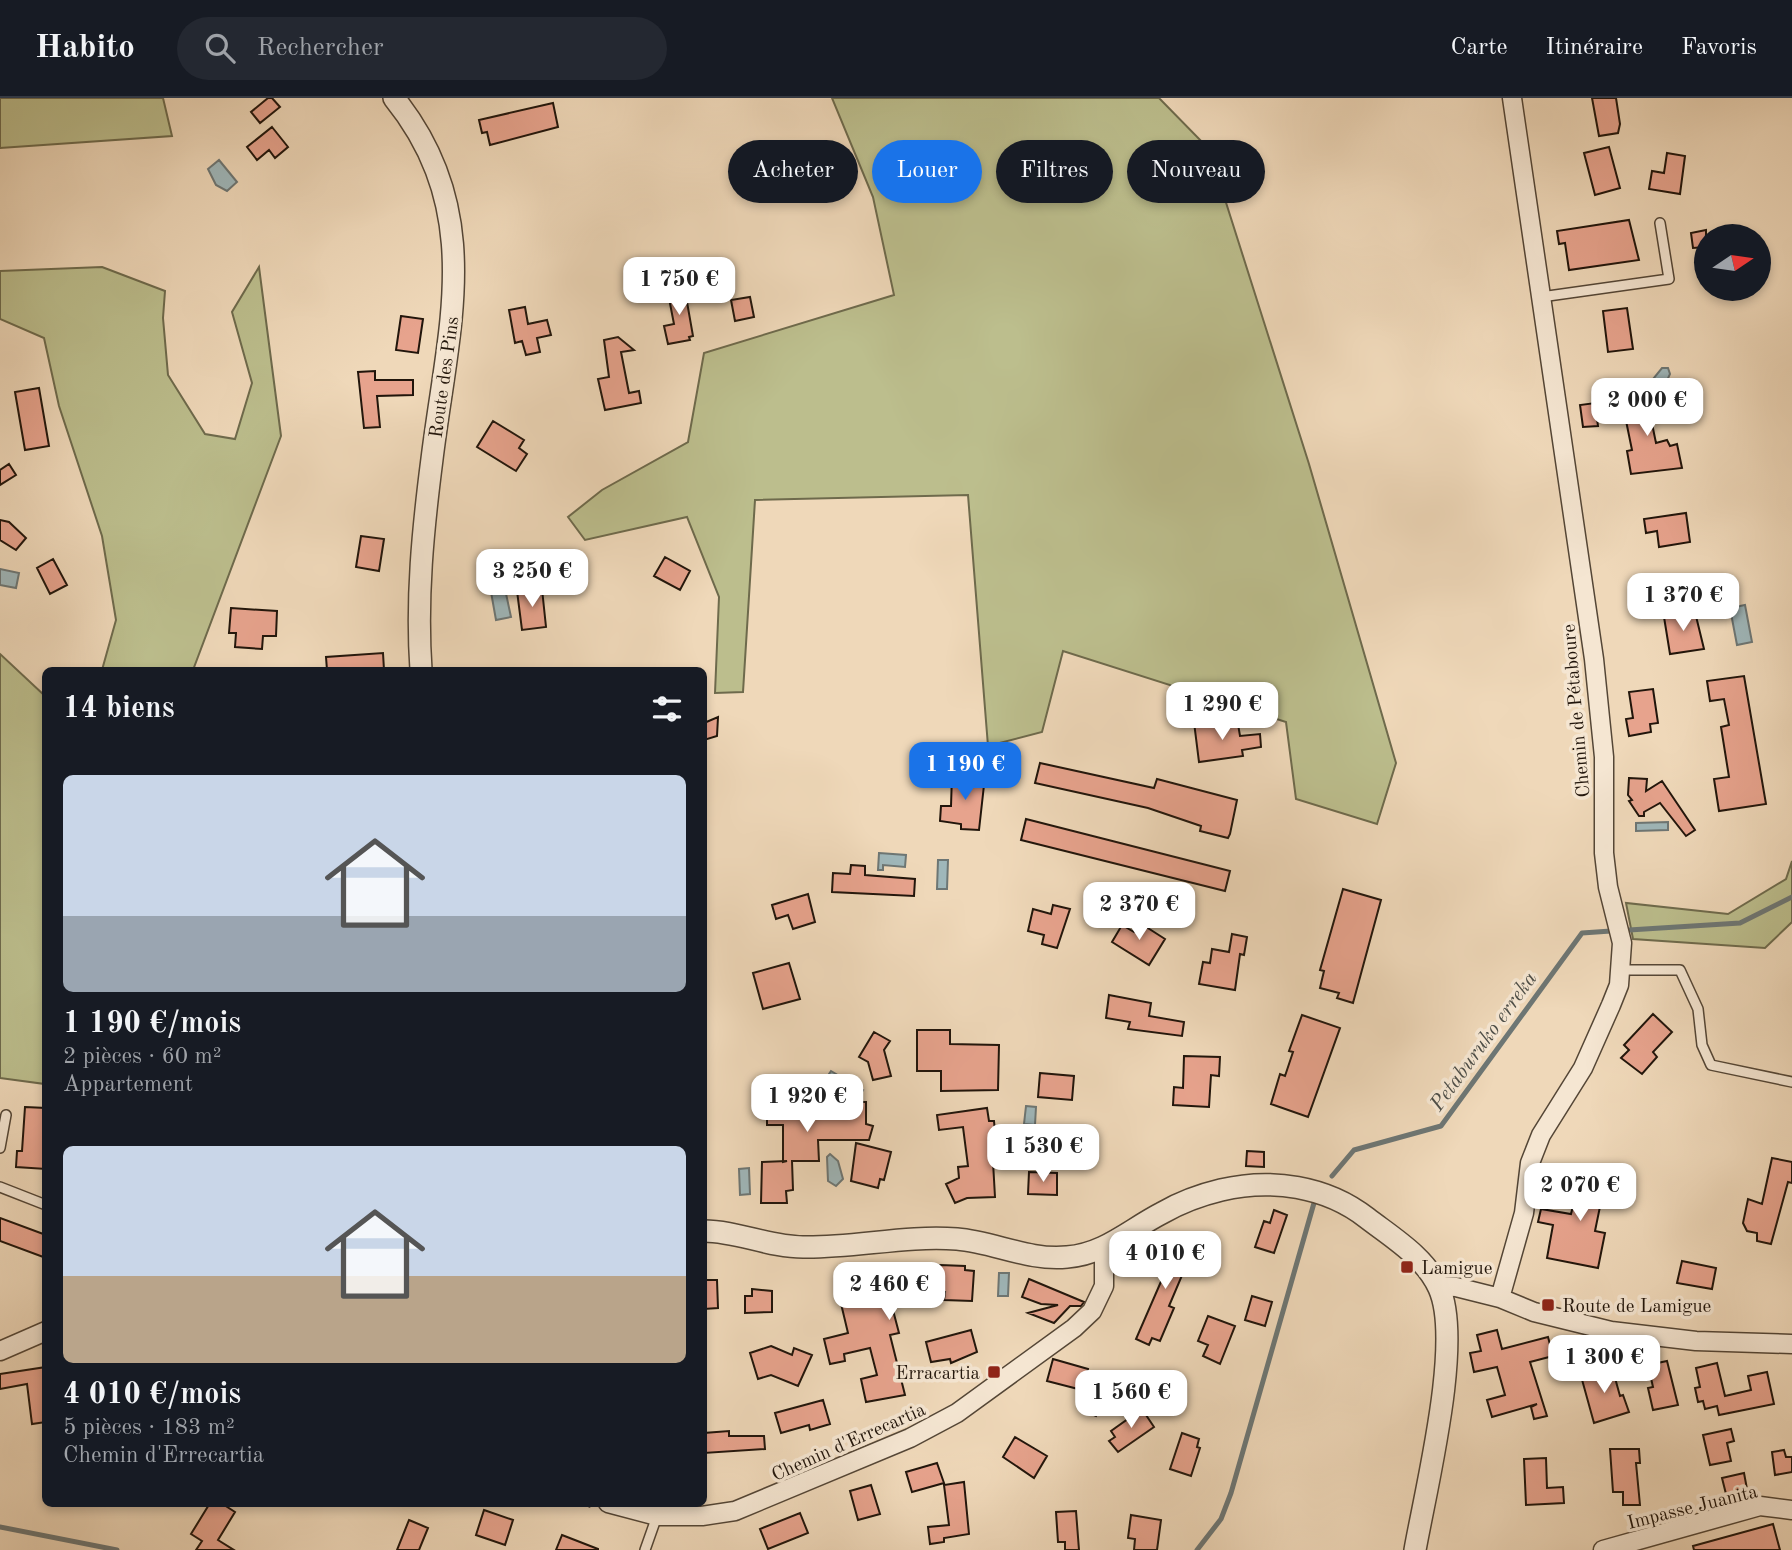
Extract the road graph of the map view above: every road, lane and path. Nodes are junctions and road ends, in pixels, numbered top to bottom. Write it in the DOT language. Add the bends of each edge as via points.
graph roads {
  1 [pos="394,98"];
  2 [pos="1512,98"];
  3 [pos="1660,223"];
  4 [pos="1539,297"];
  5 [pos="421,667"];
  6 [pos="1621,970"];
  7 [pos="1792,1082"];
  8 [pos="6,1115"];
  9 [pos="0,1148"];
  10 [pos="0,1187"];
  11 [pos="42,1203"];
  12 [pos="707,1231"];
  13 [pos="1104,1250"];
  14 [pos="1439,1286"];
  15 [pos="1500,1298"];
  16 [pos="42,1333"];
  17 [pos="1792,1344"];
  18 [pos="0,1351"];
  19 [pos="623,1507"];
  20 [pos="1792,1510"];
  21 [pos="657,1516"];
  22 [pos="645,1550"];
  23 [pos="1415,1550"];
  24 [pos="1603,1550"];
  1 -- 5 [label="street, Route des Pins" via="432,156 445,193 453,242 450,348 420,569"];
  2 -- 4 [label="street, Chemin de Pétaboure"];
  3 -- 4 [label="lane" via="1669,279"];
  4 -- 6 [label="street, Chemin de Pétaboure" via="1598,686 1604,853 1622,943"];
  6 -- 7 [label="lane" via="1680,970 1698,1009 1702,1045 1711,1065"];
  6 -- 15 [label="street, Chemin de Pétaboure" via="1583,1068 1537,1144"];
  8 -- 9 [label="lane"];
  10 -- 11 [label="lane"];
  12 -- 13 [label="street" via="803,1247 914,1237 960,1239 1065,1258"];
  13 -- 14 [label="street" via="1196,1196 1253,1184 1289,1186 1328,1195 1355,1209 1415,1254"];
  13 -- 21 [label="street, Chemin d'Errecartia" via="1104,1286 1092,1311 957,1413 911,1438 735,1511"];
  14 -- 15 [label="street"];
  14 -- 23 [label="street" via="1447,1312 1448,1355"];
  15 -- 17 [label="street" via="1534,1312 1611,1331 1696,1341"];
  16 -- 18 [label="street"];
  19 -- 21 [label="street, Chemin d'Errecartia"];
  20 -- 24 [label="street, Impasse Juanita" via="1760,1506"];
  21 -- 22 [label="lane"];
}
